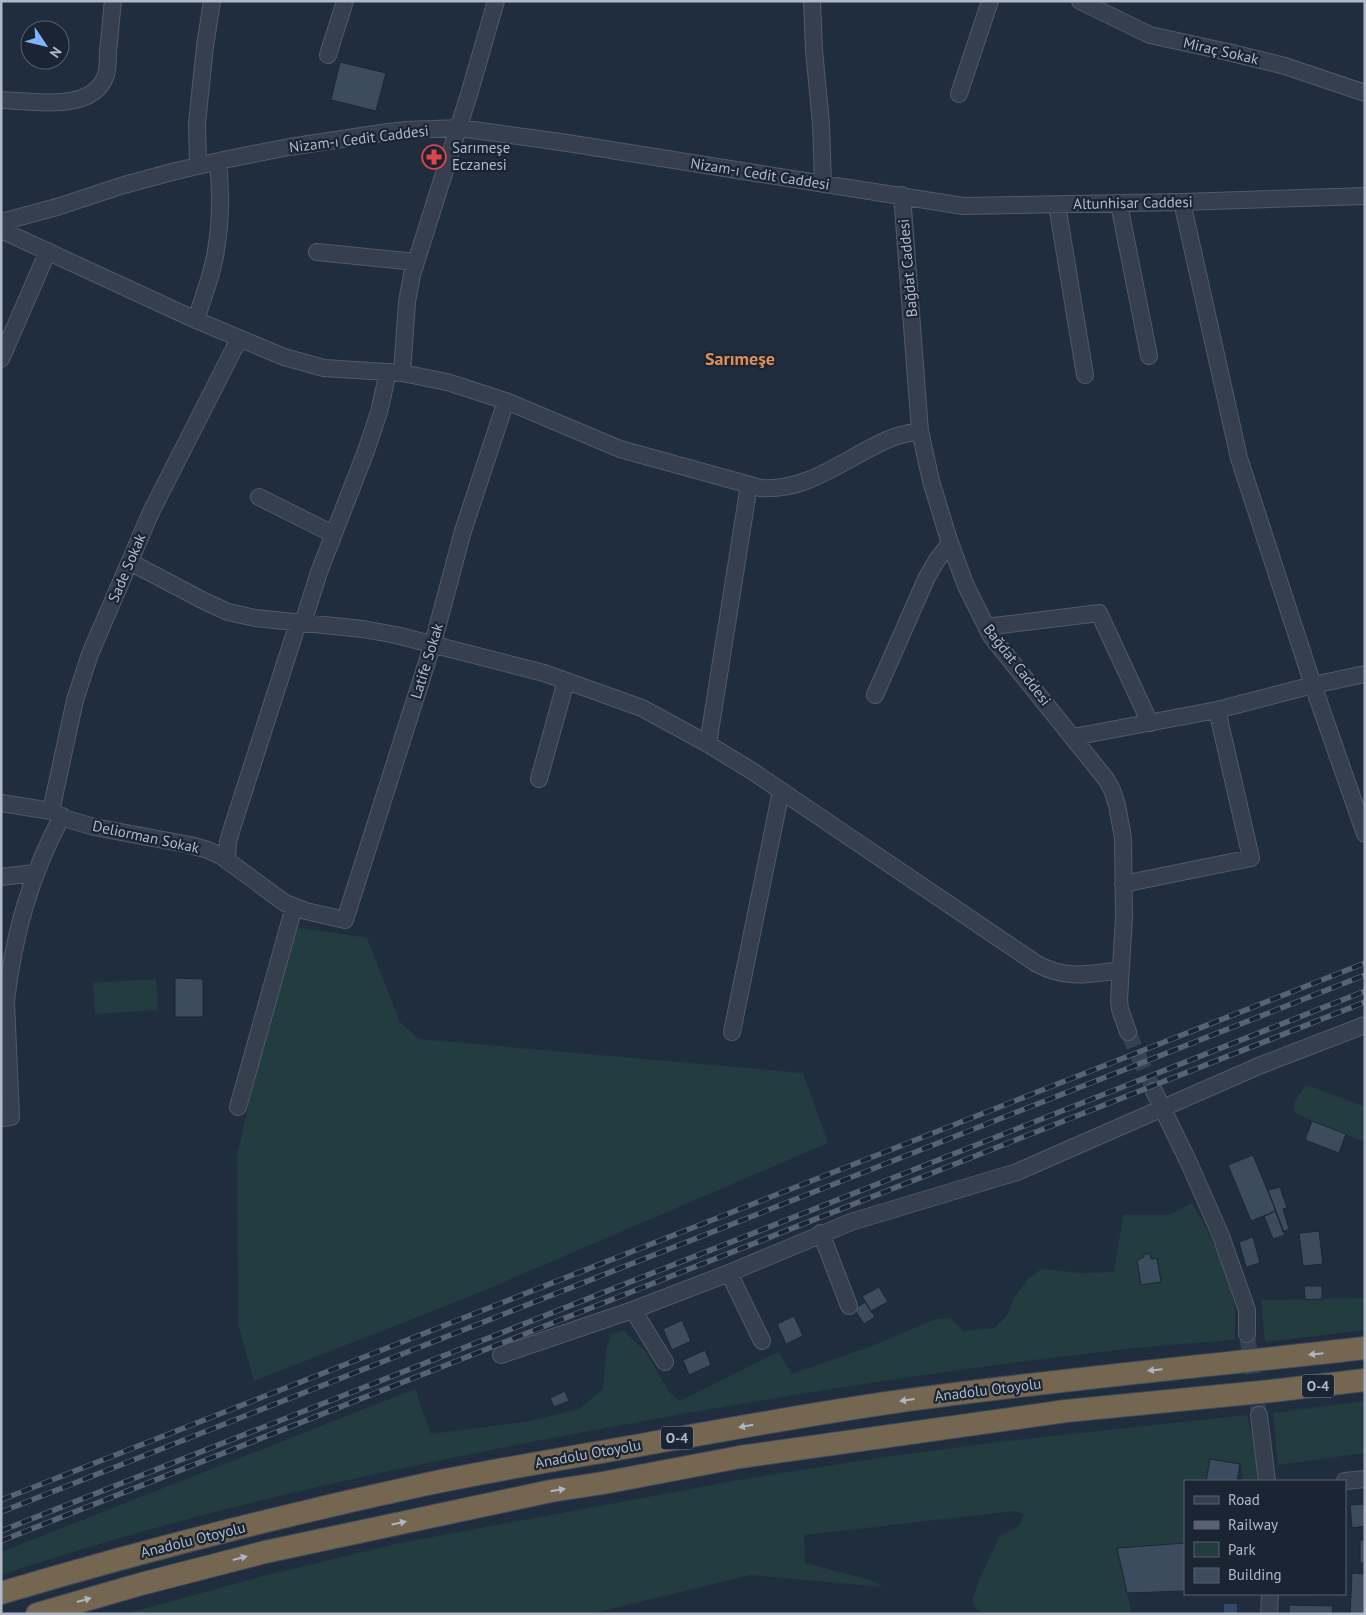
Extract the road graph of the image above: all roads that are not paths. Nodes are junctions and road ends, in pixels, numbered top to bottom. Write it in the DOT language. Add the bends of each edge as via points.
graph roads {
  1 [pos="113,1"];
  2 [pos="212,1"];
  3 [pos="345,1"];
  4 [pos="496,1"];
  5 [pos="812,1"];
  6 [pos="990,1"];
  7 [pos="1080,1"];
  8 [pos="328,55"];
  9 [pos="1365,93"];
  10 [pos="959,94"];
  11 [pos="1,100"];
  12 [pos="459,128"];
  13 [pos="218,162"];
  14 [pos="198,166"];
  15 [pos="824,184"];
  16 [pos="902,195"];
  17 [pos="1365,196"];
  18 [pos="1182,202"];
  19 [pos="1119,204"];
  20 [pos="1057,205"];
  21 [pos="1,222"];
  22 [pos="1,230"];
  23 [pos="48,251"];
  24 [pos="317,252"];
  25 [pos="416,262"];
  26 [pos="196,320"];
  27 [pos="240,339"];
  28 [pos="1149,356"];
  29 [pos="1,359"];
  30 [pos="395,372"];
  31 [pos="1085,375"];
  32 [pos="506,401"];
  33 [pos="920,432"];
  34 [pos="749,485"];
  35 [pos="259,497"];
  36 [pos="333,534"];
  37 [pos="950,544"];
  38 [pos="130,562"];
  39 [pos="301,623"];
  40 [pos="986,627"];
  41 [pos="433,643"];
  42 [pos="1365,674"];
  43 [pos="566,680"];
  44 [pos="1313,685"];
  45 [pos="875,695"];
  46 [pos="1218,710"];
  47 [pos="1150,723"];
  48 [pos="1073,737"];
  49 [pos="708,744"];
  50 [pos="539,779"];
  51 [pos="781,790"];
  52 [pos="1,803"];
  53 [pos="56,814"];
  54 [pos="1365,834"];
  55 [pos="227,860"];
  56 [pos="35,874"];
  57 [pos="1,877"];
  58 [pos="1123,884"];
  59 [pos="294,907"];
  60 [pos="345,920"];
  61 [pos="1120,970"];
  62 [pos="4,1001"];
  63 [pos="1365,1025"];
  64 [pos="732,1032"];
  65 [pos="1128,1032"];
  66 [pos="1154,1091"];
  67 [pos="238,1107"];
  68 [pos="1163,1108"];
  69 [pos="1,1118"];
  70 [pos="821,1233"];
  71 [pos="729,1273"];
  72 [pos="849,1306"];
  73 [pos="634,1310"];
  74 [pos="1247,1334"];
  75 [pos="762,1341"];
  76 [pos="1365,1348"];
  77 [pos="501,1355"];
  78 [pos="666,1362"];
  79 [pos="1365,1380"];
  80 [pos="1259,1416"];
  81 [pos="1365,1479"];
  82 [pos="1267,1480"];
  83 [pos="1346,1481"];
  84 [pos="1,1593"];
  85 [pos="1270,1595"];
  86 [pos="37,1614"];
  87 [pos="1269,1614"];
  1 -- 11 [label="street" via="106,73 94,92 84,98 60,103"];
  2 -- 14 [label="street" via="197,122"];
  3 -- 8 [label="street"];
  4 -- 12 [label="street"];
  5 -- 15 [label="street"];
  6 -- 10 [label="street"];
  7 -- 9 [label="street, Miraç Sokak" via="1150,35 1285,66"];
  12 -- 13 [label="street, Nizam-ı Cedit Caddesi" via="388,132"];
  12 -- 15 [label="street, Nizam-ı Cedit Caddesi"];
  12 -- 25 [label="street"];
  13 -- 14 [label="street, Nizam-ı Cedit Caddesi"];
  13 -- 26 [label="street" via="220,218 216,251"];
  14 -- 21 [label="street, Nizam-ı Cedit Caddesi" via="124,184"];
  15 -- 16 [label="street, Nizam-ı Cedit Caddesi"];
  16 -- 20 [label="street, Altunhisar Caddesi" via="963,206"];
  16 -- 33 [label="street, Bağdat Caddesi"];
  17 -- 18 [label="street, Altunhisar Caddesi"];
  18 -- 19 [label="street, Altunhisar Caddesi"];
  18 -- 44 [label="street" via="1238,458"];
  19 -- 20 [label="street, Altunhisar Caddesi"];
  19 -- 28 [label="street"];
  20 -- 31 [label="street"];
  22 -- 23 [label="street"];
  23 -- 26 [label="street"];
  23 -- 29 [label="street"];
  24 -- 25 [label="street"];
  25 -- 30 [label="street"];
  26 -- 27 [label="street"];
  27 -- 30 [label="street" via="284,357 324,368"];
  27 -- 38 [label="street, Sade Sokak" via="150,512"];
  30 -- 32 [label="street" via="447,382"];
  30 -- 36 [label="street"];
  32 -- 34 [label="street" via="620,449"];
  32 -- 41 [label="street, Latife Sokak" via="464,531"];
  33 -- 34 [label="street" via="896,436 800,483 773,489"];
  33 -- 37 [label="street, Bağdat Caddesi"];
  34 -- 49 [label="street"];
  35 -- 36 [label="street"];
  36 -- 39 [label="street"];
  37 -- 40 [label="street, Bağdat Caddesi"];
  37 -- 45 [label="street" via="927,578"];
  38 -- 39 [label="street" via="216,608 255,618"];
  38 -- 53 [label="street, Sade Sokak" via="82,675"];
  39 -- 41 [label="street" via="363,629"];
  39 -- 55 [label="street" via="233,825"];
  40 -- 47 [label="street" via="1099,613"];
  40 -- 48 [label="street, Bağdat Caddesi"];
  41 -- 43 [label="street"];
  41 -- 60 [label="street, Latife Sokak"];
  42 -- 44 [label="street"];
  43 -- 49 [label="street" via="642,708"];
  43 -- 50 [label="street"];
  44 -- 46 [label="street"];
  44 -- 54 [label="street"];
  46 -- 47 [label="street"];
  46 -- 58 [label="street" via="1252,858"];
  47 -- 48 [label="street"];
  48 -- 58 [label="street, Bağdat Caddesi" via="1112,790 1122,838"];
  49 -- 51 [label="street"];
  51 -- 61 [label="street" via="1037,964 1070,975"];
  51 -- 64 [label="street"];
  52 -- 53 [label="street, Deliorman Sokak"];
  53 -- 55 [label="street, Deliorman Sokak" via="94,826 190,845"];
  53 -- 56 [label="street, Sade Sokak"];
  55 -- 59 [label="street, Deliorman Sokak"];
  56 -- 57 [label="street"];
  56 -- 62 [label="street, Sade Sokak" via="12,952"];
  58 -- 61 [label="street, Bağdat Caddesi"];
  59 -- 60 [label="street, Deliorman Sokak"];
  59 -- 67 [label="street"];
  61 -- 65 [label="street, Bağdat Caddesi" via="1120,1009"];
  62 -- 69 [label="street, Sade Sokak" via="11,1117"];
  63 -- 68 [label="street" via="1261,1065"];
  66 -- 68 [label="street"];
  68 -- 70 [label="street" via="1016,1172"];
  68 -- 74 [label="street" via="1233,1267 1247,1310"];
  70 -- 71 [label="street"];
  70 -- 72 [label="street"];
  71 -- 73 [label="street"];
  71 -- 75 [label="street"];
  73 -- 77 [label="street"];
  73 -- 78 [label="street"];
  76 -- 84 [label="highway, Anadolu Otoyolu / O-4, one-way" via="1056,1381 891,1403 583,1455 428,1484 288,1516 156,1548"];
  86 -- 79 [label="highway, Anadolu Otoyolu / O-4, one-way" via="274,1550 541,1493 740,1457 1066,1411"];
  80 -- 82 [label="street"];
  81 -- 83 [label="street"];
  85 -- 87 [label="street"];
}
